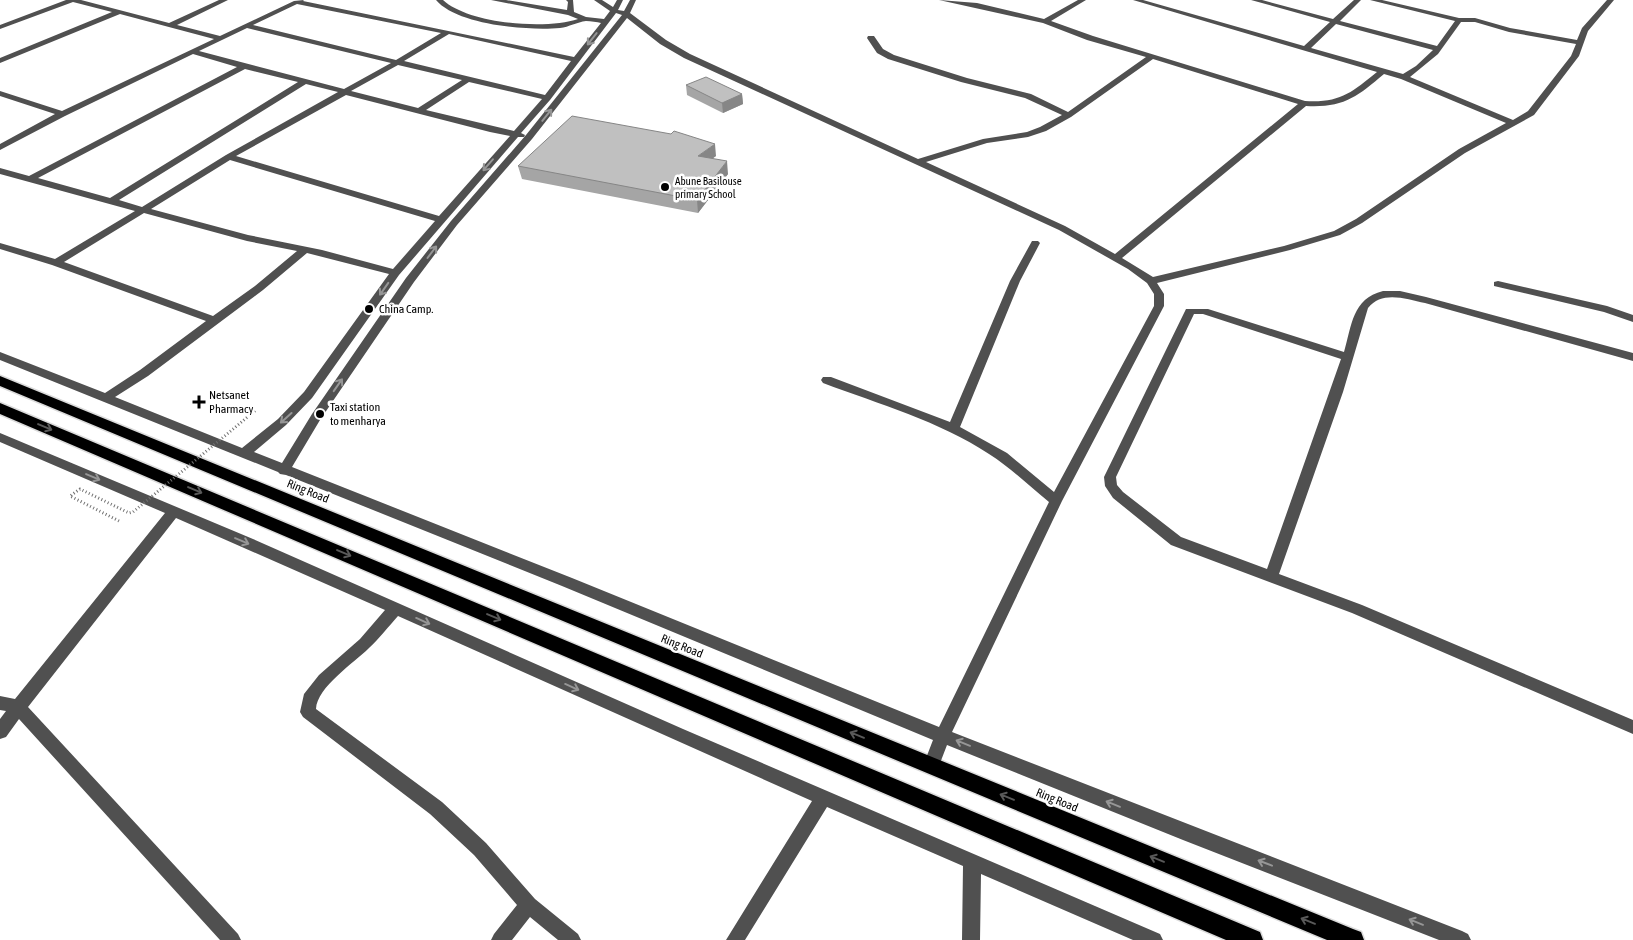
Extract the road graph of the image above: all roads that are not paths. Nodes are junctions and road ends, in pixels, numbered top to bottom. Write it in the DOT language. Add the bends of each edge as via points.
graph roads {
  1 [pos="73,0"];
  2 [pos="225,0"];
  3 [pos="439,0"];
  4 [pos="494,0"];
  5 [pos="569,0"];
  6 [pos="597,0"];
  7 [pos="620,0"];
  8 [pos="633,0"];
  9 [pos="942,0"];
  10 [pos="986,0"];
  11 [pos="1083,0"];
  12 [pos="1136,0"];
  13 [pos="1254,0"];
  14 [pos="1358,0"];
  15 [pos="1373,0"];
  16 [pos="299,1"];
  17 [pos="955,1"];
  18 [pos="1609,3"];
  19 [pos="978,5"];
  20 [pos="118,12"];
  21 [pos="614,12"];
  22 [pos="570,13"];
  23 [pos="626,14"];
  24 [pos="585,19"];
  25 [pos="1459,20"];
  26 [pos="607,21"];
  27 [pos="1045,21"];
  28 [pos="1332,22"];
  29 [pos="170,25"];
  30 [pos="247,26"];
  31 [pos="0,27"];
  32 [pos="448,32"];
  33 [pos="222,38"];
  34 [pos="871,38"];
  35 [pos="1580,43"];
  36 [pos="1305,49"];
  37 [pos="1438,49"];
  38 [pos="193,52"];
  39 [pos="1151,57"];
  40 [pos="576,60"];
  41 [pos="0,61"];
  42 [pos="398,63"];
  43 [pos="244,66"];
  44 [pos="1382,71"];
  45 [pos="1404,77"];
  46 [pos="468,79"];
  47 [pos="304,82"];
  48 [pos="342,92"];
  49 [pos="3,96"];
  50 [pos="547,98"];
  51 [pos="1304,103"];
  52 [pos="420,111"];
  53 [pos="62,114"];
  54 [pos="1068,115"];
  55 [pos="1513,123"];
  56 [pos="515,134"];
  57 [pos="529,137"];
  58 [pos="0,147"];
  59 [pos="229,157"];
  60 [pos="920,162"];
  61 [pos="0,171"];
  62 [pos="28,180"];
  63 [pos="111,201"];
  64 [pos="144,210"];
  65 [pos="441,220"];
  66 [pos="1035,243"];
  67 [pos="0,246"];
  68 [pos="304,250"];
  69 [pos="1116,258"];
  70 [pos="56,263"];
  71 [pos="395,273"];
  72 [pos="1151,280"];
  73 [pos="1498,284"];
  74 [pos="1633,319"];
  75 [pos="214,320"];
  76 [pos="0,356"];
  77 [pos="1347,357"];
  78 [pos="1633,357"];
  79 [pos="827,380"];
  80 [pos="0,381"];
  81 [pos="106,398"];
  82 [pos="0,408"];
  83 [pos="953,428"];
  84 [pos="0,437"];
  85 [pos="243,454"];
  86 [pos="284,471"];
  87 [pos="1056,501"];
  88 [pos="172,512"];
  89 [pos="1271,576"];
  90 [pos="395,609"];
  91 [pos="0,703"];
  92 [pos="18,707"];
  93 [pos="1633,727"];
  94 [pos="0,732"];
  95 [pos="943,735"];
  96 [pos="931,766"];
  97 [pos="824,797"];
  98 [pos="972,861"];
  99 [pos="529,904"];
  100 [pos="232,940"];
  101 [pos="500,940"];
  102 [pos="572,940"];
  103 [pos="735,940"];
  104 [pos="971,940"];
  105 [pos="1154,940"];
  106 [pos="1252,940"];
  107 [pos="1353,940"];
  108 [pos="1462,940"];
  1 -- 20 [label="street"];
  1 -- 31 [label="street"];
  2 -- 29 [label="street"];
  3 -- 24 [label="street" via="450,10 507,23 558,26"];
  4 -- 22 [label="street"];
  5 -- 22 [label="street"];
  6 -- 21 [label="street"];
  7 -- 21 [label="street"];
  8 -- 23 [label="street"];
  9 -- 17 [label="street"];
  10 -- 19 [label="street"];
  11 -- 27 [label="street"];
  12 -- 36 [label="street"];
  13 -- 28 [label="street"];
  14 -- 28 [label="street"];
  15 -- 25 [label="street"];
  16 -- 30 [label="street"];
  16 -- 32 [label="street"];
  17 -- 19 [label="street"];
  18 -- 35 [label="street" via="1585,30"];
  19 -- 27 [label="street"];
  20 -- 29 [label="street"];
  20 -- 41 [label="street"];
  21 -- 23 [label="street"];
  21 -- 26 [label="street"];
  22 -- 24 [label="street"];
  57 -- 23 [label="street, one-way"];
  23 -- 60 [label="street" via="675,50"];
  24 -- 26 [label="street"];
  25 -- 35 [label="street" via="1475,20"];
  25 -- 37 [label="street"];
  26 -- 40 [label="street, one-way"];
  27 -- 39 [label="street"];
  28 -- 36 [label="street"];
  28 -- 37 [label="street"];
  29 -- 33 [label="street"];
  30 -- 33 [label="street"];
  30 -- 42 [label="street"];
  32 -- 40 [label="street"];
  32 -- 42 [label="street"];
  33 -- 38 [label="street"];
  34 -- 54 [label="street" via="880,51 891,57 1028,96"];
  35 -- 55 [label="street" via="1575,56 1530,113"];
  36 -- 44 [label="street"];
  37 -- 45 [label="street" via="1412,74"];
  38 -- 43 [label="street"];
  38 -- 53 [label="street"];
  39 -- 51 [label="street"];
  39 -- 54 [label="street"];
  40 -- 50 [label="street"];
  42 -- 46 [label="street"];
  42 -- 48 [label="street"];
  43 -- 47 [label="street"];
  43 -- 62 [label="street"];
  44 -- 45 [label="street"];
  44 -- 51 [label="street" via="1342,102 1328,105"];
  45 -- 55 [label="street"];
  46 -- 50 [label="street"];
  46 -- 52 [label="street"];
  47 -- 48 [label="street"];
  47 -- 63 [label="street"];
  48 -- 52 [label="street"];
  48 -- 59 [label="street"];
  49 -- 53 [label="street"];
  50 -- 56 [label="street"];
  51 -- 69 [label="street"];
  52 -- 56 [label="street"];
  53 -- 58 [label="street"];
  54 -- 60 [label="street" via="1036,132 986,141"];
  55 -- 72 [label="street" via="1462,151 1337,233"];
  56 -- 57 [label="street"];
  56 -- 65 [label="street, one-way"];
  86 -- 57 [label="street, one-way" via="316,417 410,280 454,223"];
  59 -- 64 [label="street"];
  59 -- 65 [label="street"];
  60 -- 69 [label="street" via="1062,228"];
  61 -- 62 [label="street"];
  62 -- 63 [label="street"];
  63 -- 64 [label="street"];
  64 -- 68 [label="street"];
  64 -- 70 [label="street"];
  65 -- 71 [label="street"];
  66 -- 83 [label="street" via="1015,281"];
  67 -- 70 [label="street"];
  68 -- 71 [label="street"];
  68 -- 75 [label="street"];
  69 -- 72 [label="street"];
  70 -- 75 [label="street"];
  71 -- 85 [label="street, one-way" via="308,395 282,422"];
  72 -- 87 [label="street" via="1159,294 1159,306"];
  73 -- 74 [label="street" via="1607,309"];
  75 -- 81 [label="street"];
  76 -- 81 [label="street"];
  77 -- 78 [label="street" via="1363,307 1368,298 1379,294 1397,294"];
  77 -- 89 [label="street"];
  77 -- 89 [label="street" via="1204,311 1190,311 1110,477 1118,495 1176,541"];
  79 -- 83 [label="street"];
  96 -- 80 [label="highway, Ring Road, one-way"];
  81 -- 85 [label="street"];
  82 -- 106 [label="highway, one-way"];
  83 -- 87 [label="street" via="984,444"];
  84 -- 88 [label="street, one-way"];
  85 -- 86 [label="street"];
  86 -- 95 [label="street"];
  87 -- 95 [label="street"];
  88 -- 90 [label="street, one-way"];
  88 -- 92 [label="street"];
  89 -- 93 [label="street" via="1358,609"];
  90 -- 97 [label="street, one-way"];
  90 -- 99 [label="street" via="314,692 309,698 308,712 436,808 480,849"];
  91 -- 92 [label="street"];
  92 -- 94 [label="street"];
  92 -- 100 [label="street"];
  95 -- 96 [label="street"];
  108 -- 95 [label="street, one-way"];
  107 -- 96 [label="highway, Ring Road, one-way"];
  97 -- 98 [label="street"];
  97 -- 103 [label="street"];
  98 -- 104 [label="street"];
  98 -- 105 [label="street"];
  99 -- 101 [label="street"];
  99 -- 102 [label="street"];
}
